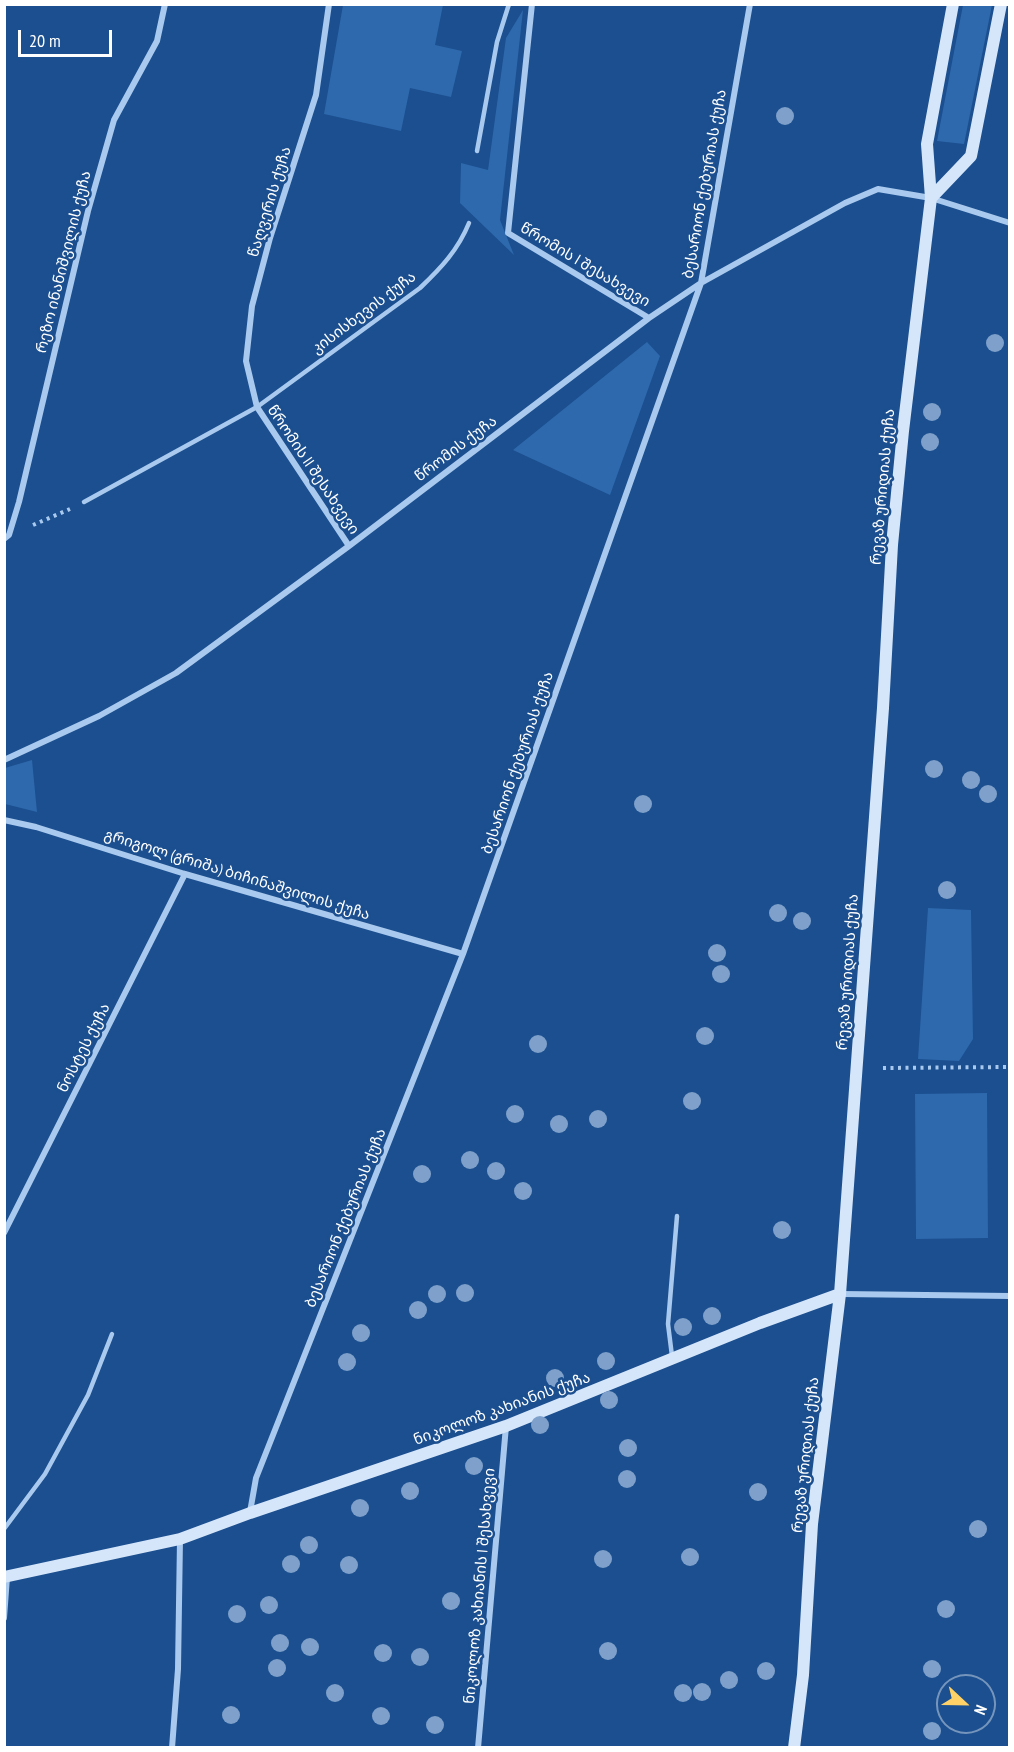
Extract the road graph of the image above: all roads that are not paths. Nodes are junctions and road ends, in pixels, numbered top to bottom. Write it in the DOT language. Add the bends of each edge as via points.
graph roads {
  1 [pos="165,4"];
  2 [pos="329,4"];
  3 [pos="509,4"];
  4 [pos="532,4"];
  5 [pos="750,4"];
  6 [pos="953,4"];
  7 [pos="1001,4"];
  8 [pos="477,151"];
  9 [pos="932,198"];
  10 [pos="469,223"];
  11 [pos="1010,223"];
  12 [pos="700,283"];
  13 [pos="649,318"];
  14 [pos="256,407"];
  15 [pos="84,502"];
  16 [pos="7,537"];
  17 [pos="349,546"];
  18 [pos="4,759"];
  19 [pos="4,820"];
  20 [pos="185,874"];
  21 [pos="463,954"];
  22 [pos="676,1216"];
  23 [pos="4,1233"];
  24 [pos="840,1294"];
  25 [pos="1010,1296"];
  26 [pos="112,1334"];
  27 [pos="672,1359"];
  28 [pos="506,1426"];
  29 [pos="250,1513"];
  30 [pos="4,1529"];
  31 [pos="180,1539"];
  32 [pos="6,1577"];
  33 [pos="4,1618"];
  34 [pos="172,1748"];
  35 [pos="478,1748"];
  36 [pos="794,1748"];
  1 -- 16 [label="street, რეზო ინანიშვილის ქუჩა" via="157,41 114,120 87,211"];
  2 -- 14 [label="street, წაღვერის ქუჩა" via="316,95 252,306 246,361"];
  3 -- 8 [label="lane" via="497,42"];
  4 -- 13 [label="street, წრომის I შესახვევი" via="508,233"];
  5 -- 12 [label="street, ბესარიონ ქებურიას ქუჩა"];
  6 -- 9 [label="street, რევაზ ურიდიას ქუჩა" via="927,144"];
  7 -- 9 [label="street" via="971,156"];
  9 -- 11 [label="street, წრომის ქუჩა"];
  9 -- 12 [label="street, წრომის ქუჩა" via="878,189 845,203"];
  9 -- 24 [label="street, რევაზ ურიდიას ქუჩა" via="892,545"];
  10 -- 14 [label="lane, კისისხევის ქუჩა" via="444,265 420,288"];
  12 -- 13 [label="street, წრომის ქუჩა"];
  12 -- 21 [label="street, ბესარიონ ქებურიას ქუჩა"];
  13 -- 17 [label="street, წრომის ქუჩა"];
  14 -- 15 [label="lane"];
  14 -- 17 [label="street, წრომის II შესახვევი"];
  17 -- 18 [label="street, წრომის ქუჩა" via="176,673 99,716"];
  19 -- 20 [label="street, გრიგოლ (გრიშა) ბიჩინაშვილის ქუჩა"];
  20 -- 21 [label="street, გრიგოლ (გრიშა) ბიჩინაშვილის ქუჩა"];
  20 -- 23 [label="street, ნოსტეს ქუჩა"];
  21 -- 29 [label="street, ბესარიონ ქებურიას ქუჩა" via="256,1478"];
  22 -- 27 [label="lane" via="668,1324"];
  24 -- 25 [label="street, ნიკოლოზ კახიანის ქუჩა"];
  24 -- 27 [label="street, ნიკოლოზ კახიანის ქუჩა"];
  24 -- 36 [label="street, რევაზ ურიდიას ქუჩა" via="812,1524 803,1675"];
  26 -- 30 [label="lane" via="87,1395 45,1474"];
  27 -- 28 [label="street, ნიკოლოზ კახიანის ქუჩა"];
  28 -- 29 [label="street, ნიკოლოზ კახიანის ქუჩა"];
  28 -- 35 [label="street, ნიკოლოზ კახიანის I შესახვევი"];
  29 -- 31 [label="street, ნიკოლოზ კახიანის ქუჩა"];
  31 -- 32 [label="street, ნიკოლოზ კახიანის ქუჩა"];
  31 -- 34 [label="street"];
  32 -- 33 [label="street"];
}
